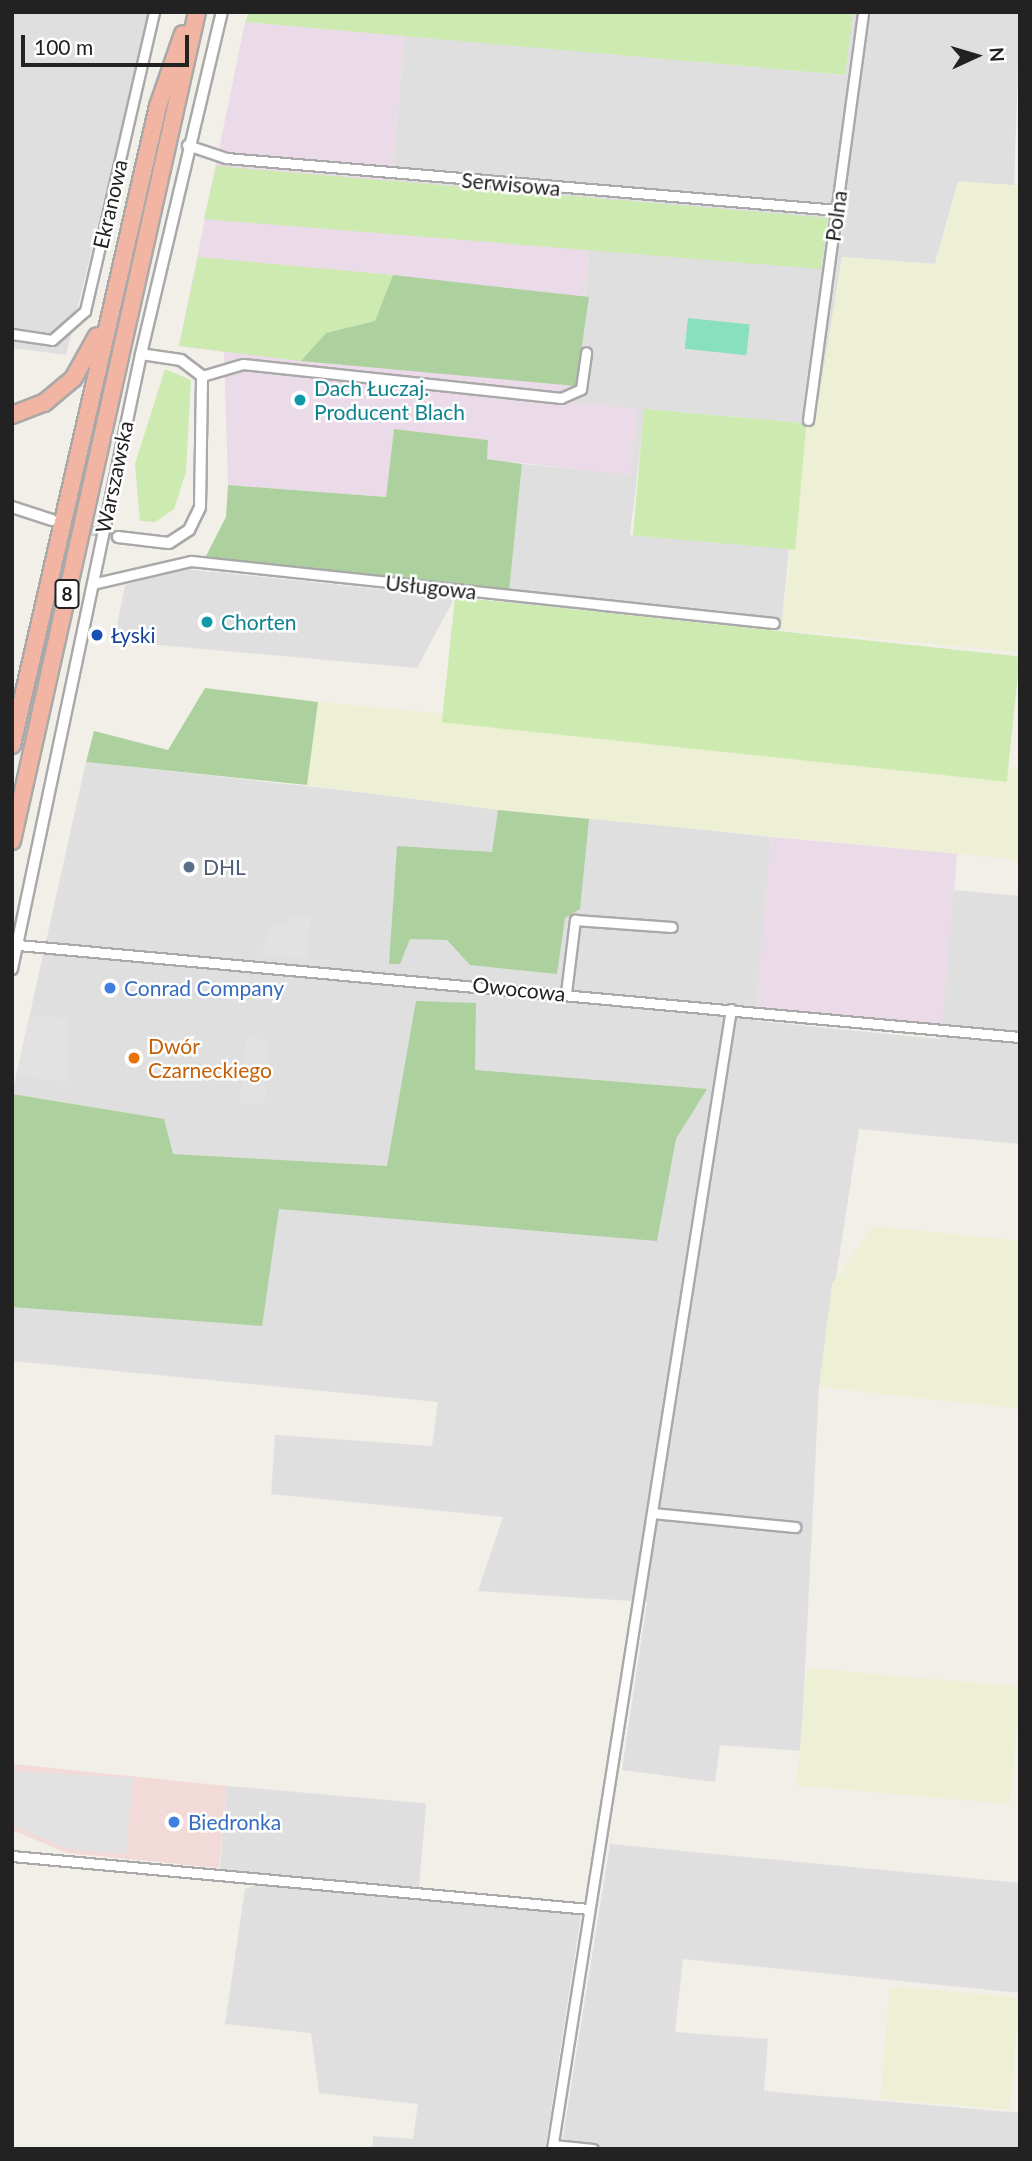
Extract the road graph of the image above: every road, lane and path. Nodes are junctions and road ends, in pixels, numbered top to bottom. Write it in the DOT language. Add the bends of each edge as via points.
graph roads {
  1 [pos="154,12"];
  2 [pos="191,12"];
  3 [pos="197,12"];
  4 [pos="222,12"];
  5 [pos="863,12"];
  6 [pos="187,145"];
  7 [pos="836,210"];
  8 [pos="112,298"];
  9 [pos="12,334"];
  10 [pos="586,352"];
  11 [pos="141,354"];
  12 [pos="202,376"];
  13 [pos="12,415"];
  14 [pos="808,420"];
  15 [pos="12,507"];
  16 [pos="52,520"];
  17 [pos="118,537"];
  18 [pos="92,584"];
  19 [pos="774,622"];
  20 [pos="12,745"];
  21 [pos="12,841"];
  22 [pos="672,927"];
  23 [pos="18,945"];
  24 [pos="12,969"];
  25 [pos="566,993"];
  26 [pos="731,1009"];
  27 [pos="1020,1037"];
  28 [pos="652,1513"];
  29 [pos="795,1527"];
  30 [pos="12,1857"];
  31 [pos="589,1909"];
  32 [pos="553,2147"];
  33 [pos="593,2149"];
  1 -- 9 [label="street, Ekranowa" via="85,311 52,341"];
  2 -- 8 [label="highway, 8" via="158,106"];
  3 -- 21 [label="highway, 8"];
  4 -- 6 [label="street, Warszawska"];
  5 -- 7 [label="street, Polna"];
  6 -- 7 [label="street, Serwisowa" via="226,158"];
  6 -- 11 [label="street, Warszawska"];
  7 -- 14 [label="street, Polna"];
  8 -- 13 [label="highway" via="73,379 44,403"];
  8 -- 20 [label="highway, 8"];
  10 -- 12 [label="street" via="581,389 561,398 243,364"];
  11 -- 12 [label="street" via="181,360"];
  11 -- 18 [label="street, Warszawska"];
  12 -- 17 [label="street" via="197,518 169,543"];
  15 -- 16 [label="street"];
  18 -- 19 [label="street, Usługowa" via="191,561"];
  18 -- 23 [label="street, Warszawska"];
  22 -- 25 [label="street" via="575,920"];
  23 -- 24 [label="street, Warszawska"];
  23 -- 25 [label="street, Owocowa"];
  25 -- 26 [label="street, Owocowa"];
  26 -- 27 [label="street, Owocowa"];
  26 -- 28 [label="street"];
  28 -- 29 [label="street"];
  28 -- 31 [label="street"];
  30 -- 31 [label="street"];
  31 -- 32 [label="street"];
  32 -- 33 [label="street"];
}
